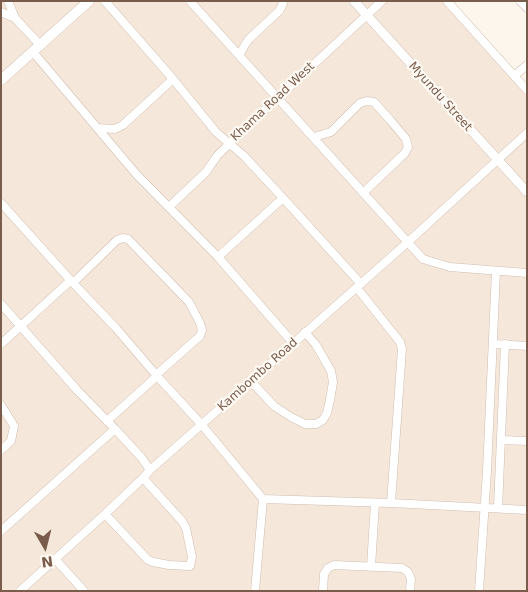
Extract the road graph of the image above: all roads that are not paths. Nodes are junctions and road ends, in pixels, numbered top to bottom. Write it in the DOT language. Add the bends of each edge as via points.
graph roads {
  1 [pos="8,1"];
  2 [pos="105,1"];
  3 [pos="190,1"];
  4 [pos="282,1"];
  5 [pos="354,1"];
  6 [pos="382,1"];
  7 [pos="448,1"];
  8 [pos="520,1"];
  9 [pos="88,2"];
  10 [pos="527,8"];
  11 [pos="1,12"];
  12 [pos="366,15"];
  13 [pos="15,18"];
  14 [pos="37,49"];
  15 [pos="239,55"];
  16 [pos="527,65"];
  17 [pos="514,76"];
  18 [pos="173,79"];
  19 [pos="1,80"];
  20 [pos="527,90"];
  21 [pos="278,98"];
  22 [pos="98,128"];
  23 [pos="527,133"];
  24 [pos="314,137"];
  25 [pos="229,145"];
  26 [pos="498,161"];
  27 [pos="527,192"];
  28 [pos="363,193"];
  29 [pos="284,198"];
  30 [pos="1,203"];
  31 [pos="169,207"];
  32 [pos="408,242"];
  33 [pos="218,257"];
  34 [pos="496,271"];
  35 [pos="527,273"];
  36 [pos="72,282"];
  37 [pos="359,286"];
  38 [pos="1,304"];
  39 [pos="22,326"];
  40 [pos="305,332"];
  41 [pos="293,343"];
  42 [pos="1,344"];
  43 [pos="493,344"];
  44 [pos="505,344"];
  45 [pos="527,346"];
  46 [pos="157,376"];
  47 [pos="250,380"];
  48 [pos="1,405"];
  49 [pos="106,421"];
  50 [pos="202,425"];
  51 [pos="115,429"];
  52 [pos="501,440"];
  53 [pos="527,441"];
  54 [pos="1,450"];
  55 [pos="150,470"];
  56 [pos="487,471"];
  57 [pos="499,472"];
  58 [pos="143,478"];
  59 [pos="263,500"];
  60 [pos="375,503"];
  61 [pos="391,503"];
  62 [pos="485,507"];
  63 [pos="498,508"];
  64 [pos="527,510"];
  65 [pos="105,514"];
  66 [pos="1,531"];
  67 [pos="54,559"];
  68 [pos="371,567"];
  69 [pos="20,591"];
  70 [pos="84,591"];
  71 [pos="255,591"];
  72 [pos="323,591"];
  73 [pos="410,591"];
  74 [pos="479,591"];
  1 -- 13 [label="street"];
  2 -- 18 [label="street"];
  3 -- 15 [label="street"];
  4 -- 15 [label="street" via="279,11 248,40"];
  5 -- 12 [label="street, Myundu Street"];
  6 -- 12 [label="street, Khama Road West"];
  7 -- 17 [label="street"];
  8 -- 10 [label="street"];
  9 -- 14 [label="main road"];
  11 -- 13 [label="street"];
  12 -- 21 [label="street, Khama Road West"];
  12 -- 26 [label="street, Myundu Street"];
  13 -- 14 [label="street"];
  14 -- 19 [label="main road"];
  14 -- 22 [label="street"];
  15 -- 21 [label="street"];
  16 -- 17 [label="street"];
  17 -- 20 [label="street"];
  18 -- 22 [label="street" via="123,125 115,129"];
  18 -- 25 [label="street"];
  21 -- 24 [label="street"];
  21 -- 25 [label="street, Khama Road West"];
  22 -- 31 [label="street"];
  23 -- 26 [label="street, Kambombo Road"];
  24 -- 28 [label="street"];
  24 -- 28 [label="street" via="331,132 367,100 374,102 391,121 408,147"];
  25 -- 29 [label="street"];
  25 -- 31 [label="street, Khama Road West"];
  26 -- 27 [label="street, Myundu Street"];
  26 -- 32 [label="street, Kambombo Road"];
  28 -- 32 [label="street"];
  29 -- 33 [label="street"];
  29 -- 37 [label="street"];
  30 -- 36 [label="street"];
  31 -- 33 [label="street"];
  32 -- 34 [label="street" via="423,259 435,264"];
  32 -- 37 [label="street, Kambombo Road"];
  33 -- 41 [label="street"];
  34 -- 35 [label="street"];
  34 -- 43 [label="street"];
  36 -- 39 [label="street"];
  36 -- 46 [label="street"];
  36 -- 46 [label="street" via="123,238 128,239 188,302 200,323 200,336"];
  37 -- 40 [label="street, Kambombo Road"];
  37 -- 61 [label="street" via="402,349"];
  38 -- 39 [label="street"];
  39 -- 42 [label="street"];
  39 -- 49 [label="street"];
  40 -- 41 [label="street, Kambombo Road"];
  40 -- 47 [label="street" via="331,371 333,382 323,420 305,424 290,417 274,406"];
  41 -- 47 [label="street, Kambombo Road"];
  43 -- 44 [label="street"];
  43 -- 56 [label="street"];
  44 -- 45 [label="street"];
  44 -- 52 [label="street"];
  46 -- 49 [label="street"];
  46 -- 50 [label="street"];
  47 -- 50 [label="street, Kambombo Road"];
  48 -- 54 [label="street" via="14,426 11,441"];
  49 -- 51 [label="street"];
  50 -- 55 [label="street, Kambombo Road"];
  50 -- 59 [label="street"];
  51 -- 55 [label="street"];
  51 -- 66 [label="street"];
  52 -- 53 [label="street"];
  52 -- 57 [label="street"];
  55 -- 58 [label="street, Kambombo Road"];
  56 -- 57 [label="street"];
  56 -- 62 [label="street"];
  57 -- 63 [label="street"];
  58 -- 65 [label="street, Kambombo Road"];
  58 -- 65 [label="street" via="186,528 192,557 190,566 148,560"];
  59 -- 60 [label="street"];
  59 -- 71 [label="street"];
  60 -- 61 [label="street"];
  60 -- 68 [label="street"];
  61 -- 62 [label="street"];
  62 -- 63 [label="street"];
  62 -- 74 [label="street"];
  63 -- 64 [label="street"];
  65 -- 67 [label="street, Kambombo Road"];
  67 -- 69 [label="street, Kambombo Road"];
  67 -- 70 [label="street"];
  68 -- 72 [label="street" via="334,565 324,574"];
  68 -- 73 [label="street" via="402,568 411,579"];
}
